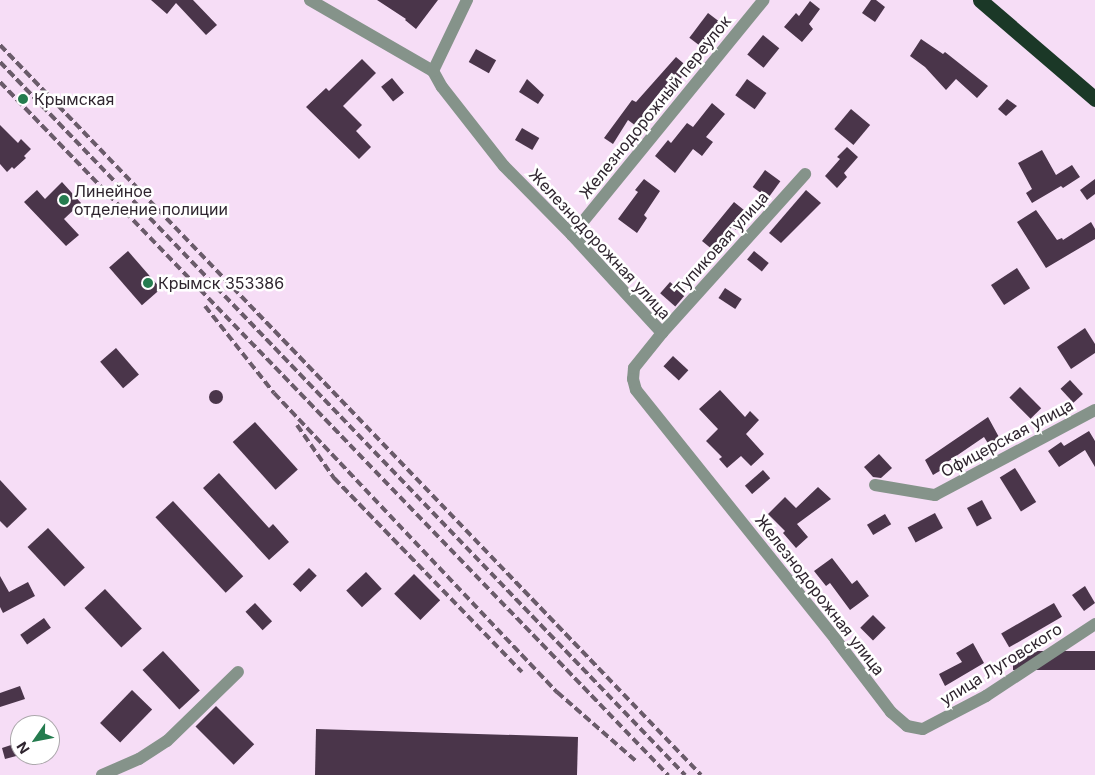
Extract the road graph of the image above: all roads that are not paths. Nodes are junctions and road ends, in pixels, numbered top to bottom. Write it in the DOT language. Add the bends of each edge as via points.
graph roads {
  1 [pos="310,0"];
  2 [pos="467,0"];
  3 [pos="764,0"];
  4 [pos="980,0"];
  5 [pos="433,71"];
  6 [pos="1095,99"];
  7 [pos="806,174"];
  8 [pos="572,235"];
  9 [pos="662,333"];
  10 [pos="1095,410"];
  11 [pos="875,484"];
  12 [pos="1095,624"];
  13 [pos="238,672"];
  14 [pos="923,729"];
  15 [pos="102,775"];
  1 -- 5 [label="street, Железнодорожная улица"];
  2 -- 5 [label="street"];
  3 -- 8 [label="street, Железнодорожный переулок"];
  4 -- 6 [label="highway"];
  5 -- 8 [label="street, Железнодорожная улица" via="504,166"];
  7 -- 9 [label="street, Тупиковая улица"];
  8 -- 9 [label="street, Железнодорожная улица"];
  9 -- 14 [label="street, Железнодорожная улица" via="634,368 632,379 636,390 891,712 907,726"];
  10 -- 11 [label="street, Офицерская улица" via="936,495"];
  12 -- 14 [label="street, улица Луговского" via="986,696"];
  13 -- 15 [label="street" via="167,741 139,759"];
}
